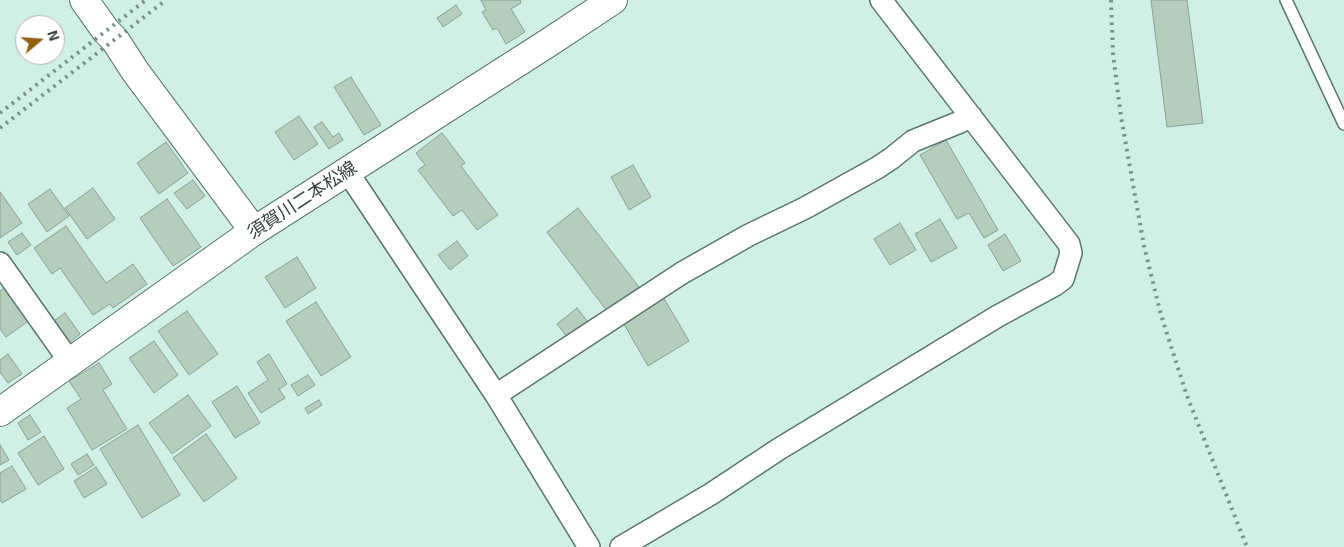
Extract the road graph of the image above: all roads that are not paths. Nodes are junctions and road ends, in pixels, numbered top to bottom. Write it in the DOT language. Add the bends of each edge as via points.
graph roads {
  1 [pos="84,0"];
  2 [pos="612,0"];
  3 [pos="881,0"];
  4 [pos="1286,0"];
  5 [pos="971,116"];
  6 [pos="1344,124"];
  7 [pos="347,171"];
  8 [pos="254,231"];
  9 [pos="0,262"];
  10 [pos="70,362"];
  11 [pos="496,395"];
  12 [pos="0,412"];
  13 [pos="589,547"];
  14 [pos="621,547"];
  1 -- 8 [label="main road"];
  2 -- 7 [label="main road, 須賀川二本松線"];
  3 -- 5 [label="street"];
  4 -- 6 [label="lane"];
  5 -- 11 [label="street" via="912,141 876,168 691,269"];
  5 -- 14 [label="street" via="1069,244 1071,253 1063,279"];
  7 -- 8 [label="main road, 須賀川二本松線"];
  7 -- 11 [label="street"];
  8 -- 10 [label="main road, 須賀川二本松線"];
  9 -- 10 [label="street"];
  10 -- 12 [label="main road, 須賀川二本松線"];
  11 -- 13 [label="street"];
}
